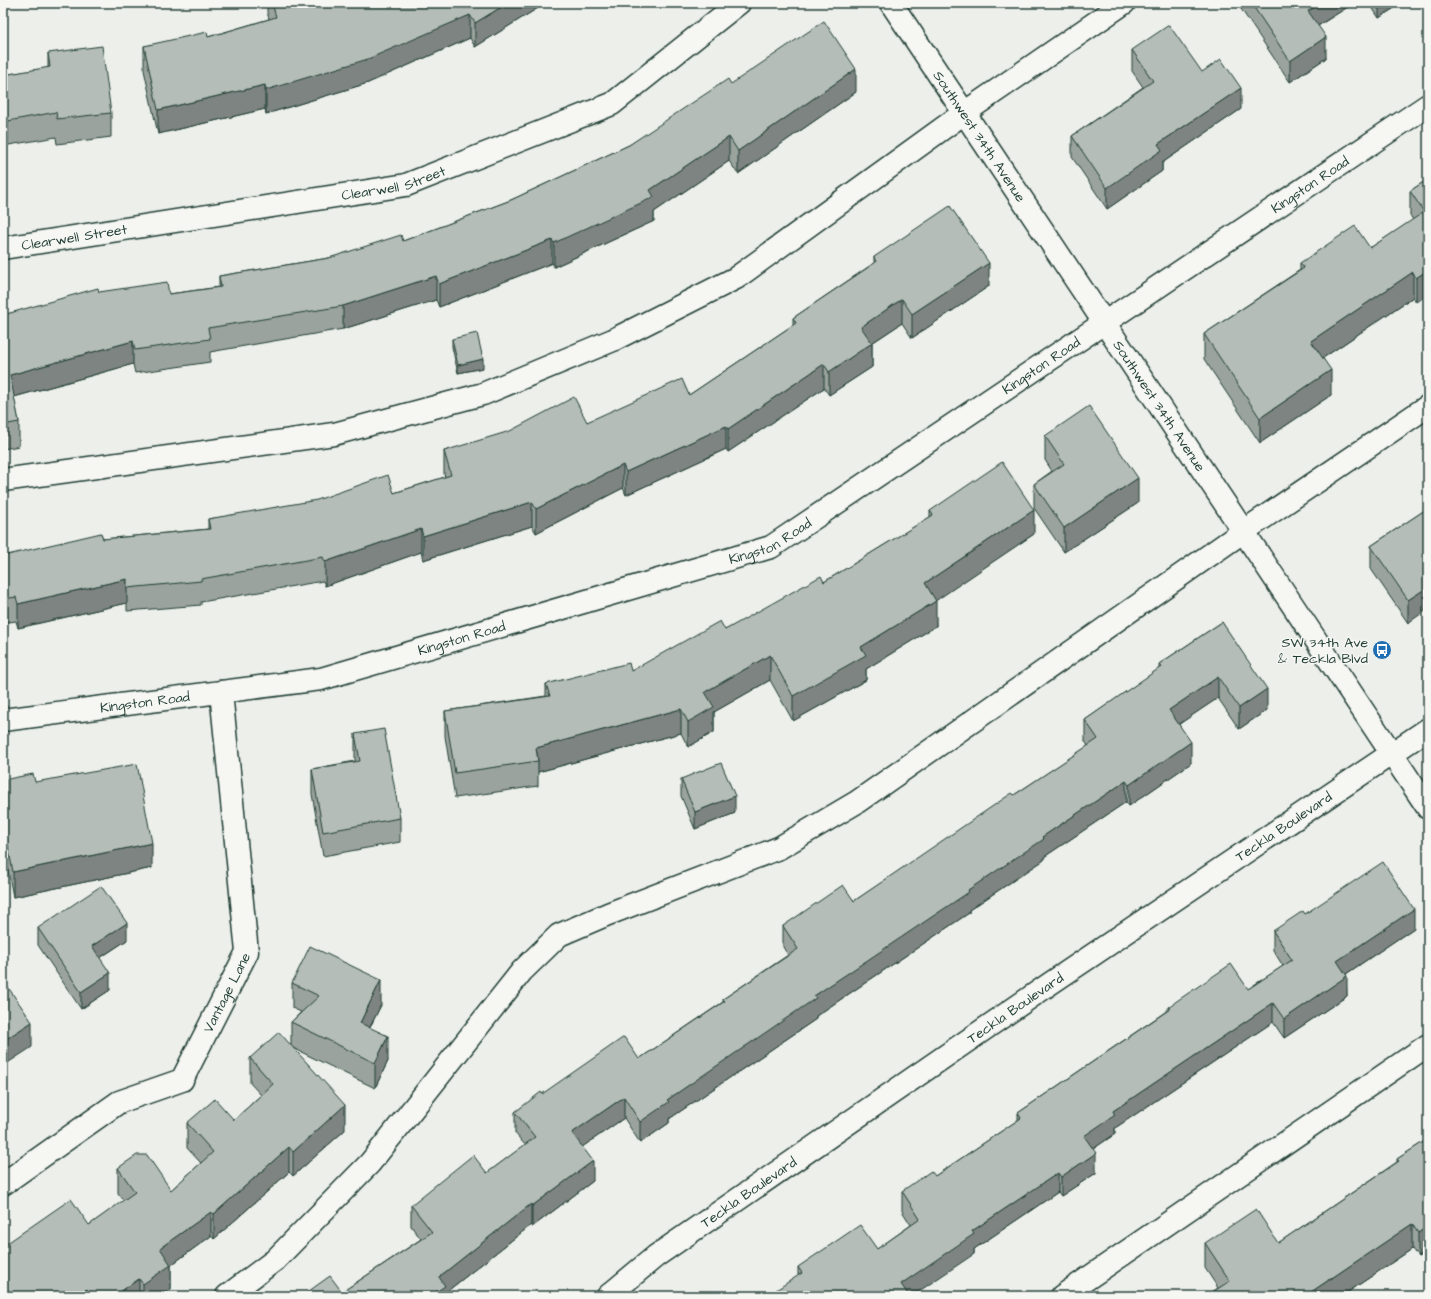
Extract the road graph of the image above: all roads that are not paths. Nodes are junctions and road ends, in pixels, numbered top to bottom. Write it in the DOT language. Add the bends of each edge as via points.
graph roads {
  1 [pos="739,3"];
  2 [pos="891,3"];
  3 [pos="1124,3"];
  4 [pos="1428,105"];
  5 [pos="964,112"];
  6 [pos="3,248"];
  7 [pos="1104,322"];
  8 [pos="1428,406"];
  9 [pos="3,480"];
  10 [pos="1244,532"];
  11 [pos="221,692"];
  12 [pos="3,720"];
  13 [pos="1428,729"];
  14 [pos="1392,754"];
  15 [pos="1428,808"];
  16 [pos="1428,1045"];
  17 [pos="3,1184"];
  18 [pos="227,1296"];
  19 [pos="608,1296"];
  20 [pos="1062,1296"];
  1 -- 6 [label="street, Clearwell Street" via="612,104 406,185"];
  2 -- 5 [label="street, Southwest 34th Avenue"];
  3 -- 5 [label="street"];
  4 -- 7 [label="street, Kingston Road"];
  5 -- 7 [label="street, Southwest 34th Avenue"];
  5 -- 9 [label="street" via="736,278 613,340 482,394 334,434"];
  7 -- 10 [label="street, Southwest 34th Avenue"];
  7 -- 11 [label="street, Kingston Road" via="771,547 322,679"];
  8 -- 10 [label="street"];
  10 -- 14 [label="street, Southwest 34th Avenue"];
  10 -- 18 [label="street" via="857,802 779,848 559,935 522,971 370,1163 275,1260"];
  11 -- 12 [label="street, Kingston Road"];
  11 -- 17 [label="street, Vantage Lane" via="247,952 182,1080 119,1102"];
  13 -- 14 [label="street, Teckla Boulevard"];
  14 -- 15 [label="street, Southwest 34th Avenue"];
  14 -- 19 [label="street, Teckla Boulevard" via="1044,988 656,1256"];
  16 -- 20 [label="street"];
}
